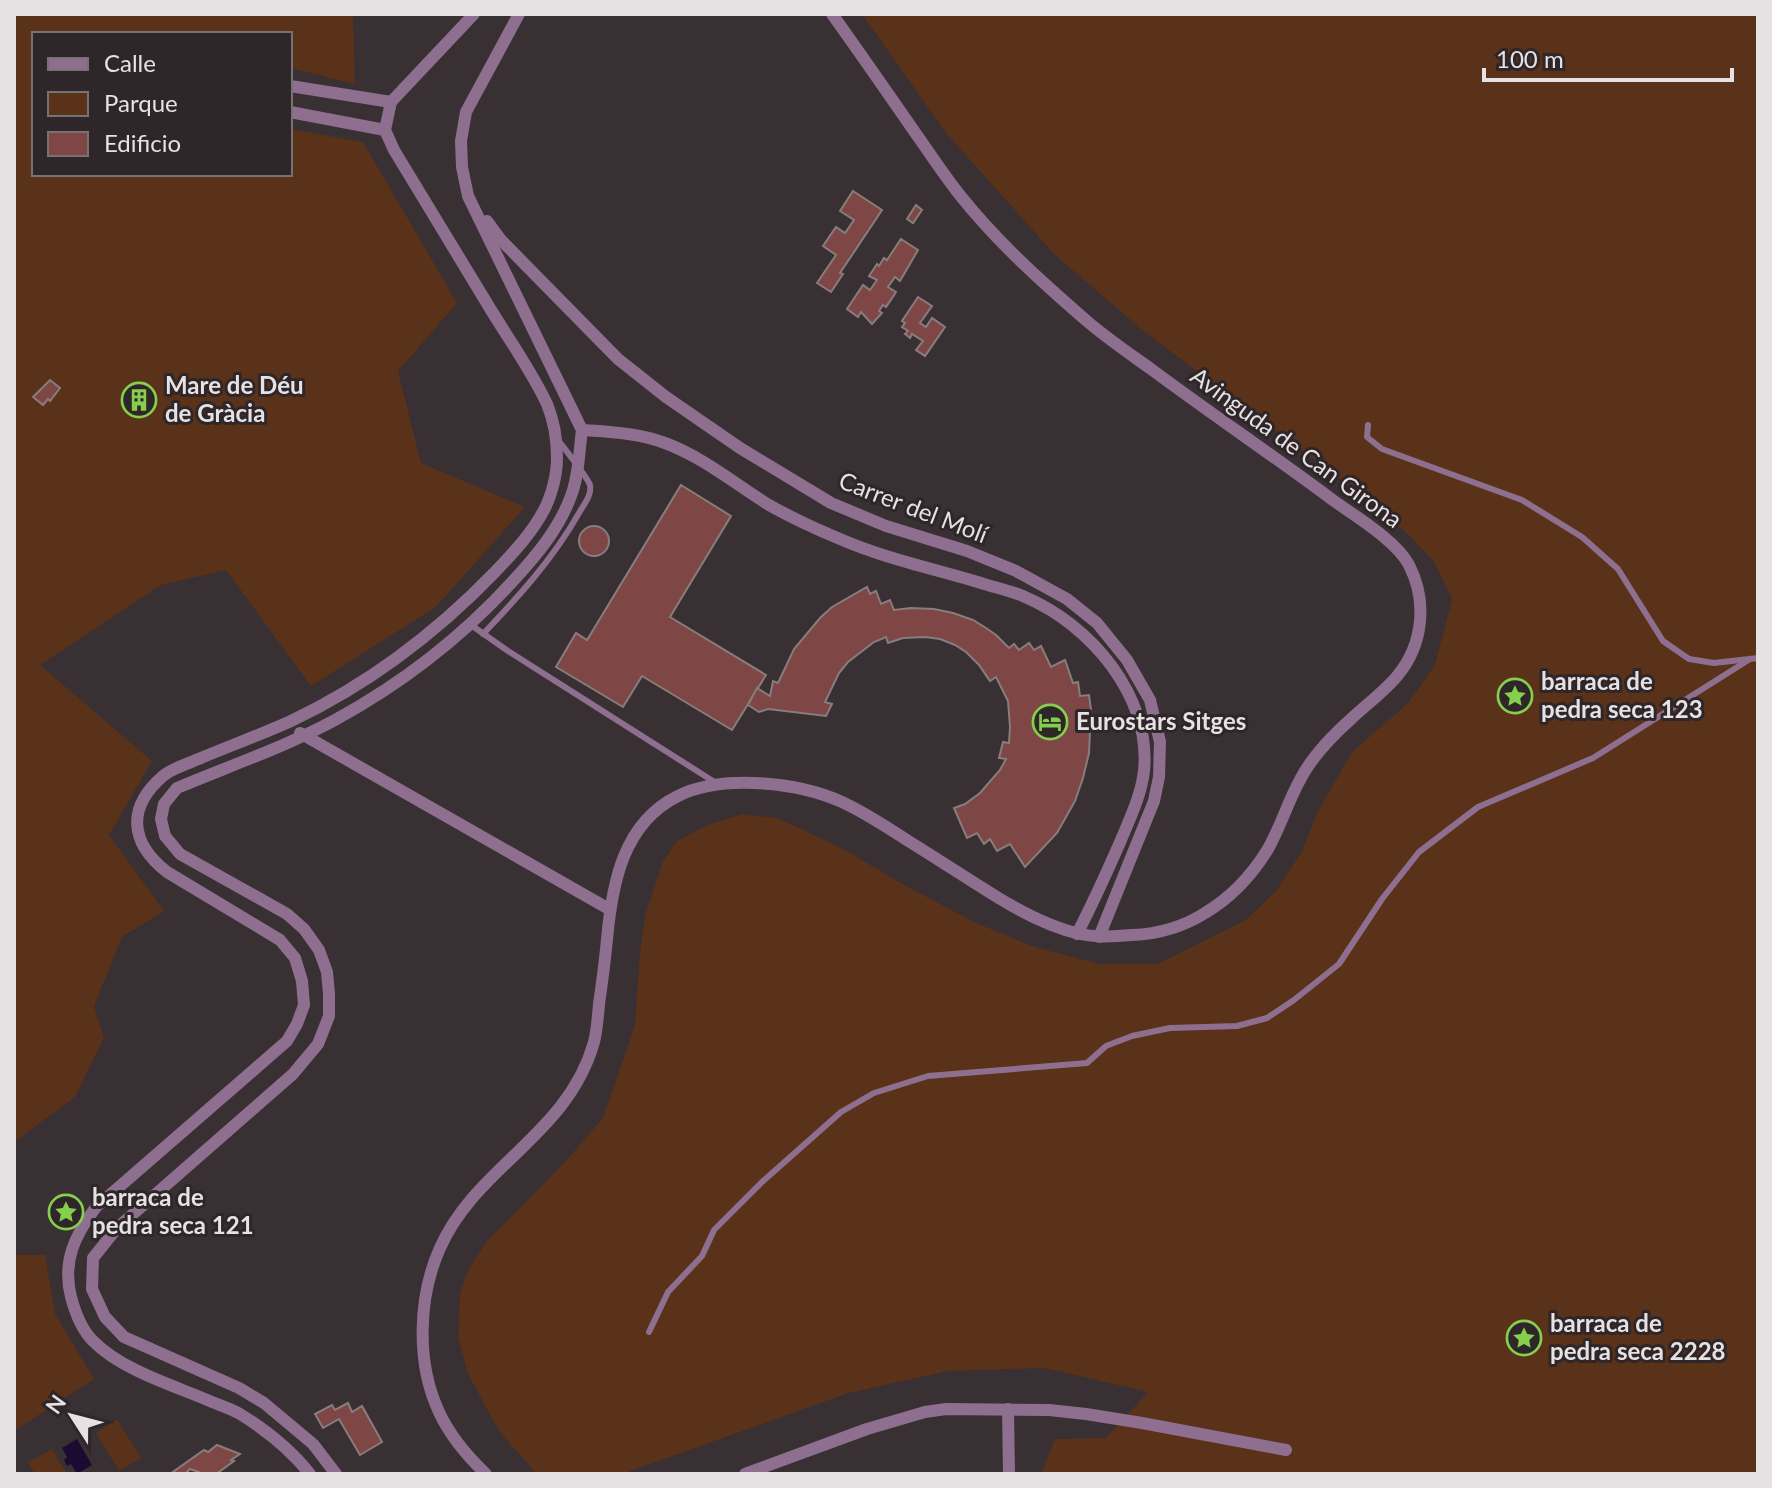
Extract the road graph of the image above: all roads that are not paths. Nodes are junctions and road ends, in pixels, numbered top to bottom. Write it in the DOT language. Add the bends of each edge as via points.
graph roads {
  1 [pos="474,14"];
  2 [pos="519,14"];
  3 [pos="832,14"];
  4 [pos="292,86"];
  5 [pos="391,102"];
  6 [pos="292,112"];
  7 [pos="385,130"];
  8 [pos="468,196"];
  9 [pos="1368,425"];
  10 [pos="582,430"];
  11 [pos="556,437"];
  12 [pos="578,469"];
  13 [pos="471,625"];
  14 [pos="483,634"];
  15 [pos="1758,658"];
  16 [pos="1750,659"];
  17 [pos="291,721"];
  18 [pos="301,736"];
  19 [pos="716,783"];
  20 [pos="609,909"];
  21 [pos="1077,934"];
  22 [pos="1099,937"];
  23 [pos="649,1332"];
  24 [pos="1008,1409"];
  25 [pos="1286,1450"];
  26 [pos="310,1474"];
  27 [pos="336,1474"];
  28 [pos="486,1474"];
  29 [pos="745,1474"];
  30 [pos="1009,1474"];
  1 -- 5 [label="street"];
  2 -- 8 [label="street" via="466,112 461,154"];
  3 -- 22 [label="street, Avinguda de Can Girona" via="960,196 1027,267 1096,329 1390,542 1408,563 1417,586 1420,630 1404,667 1318,752 1247,879 1199,918 1182,925"];
  4 -- 5 [label="street"];
  5 -- 7 [label="street"];
  6 -- 7 [label="street"];
  7 -- 11 [label="street" via="547,405"];
  8 -- 10 [label="street"];
  8 -- 22 [label="street, Carrer del Molí" via="501,240 618,359 666,397 831,503 1016,571 1097,623 1150,700 1160,742 1154,801"];
  9 -- 16 [label="lane" via="1367,437 1382,449 1522,500 1582,537 1618,569 1663,641 1689,659"];
  10 -- 12 [label="street"];
  10 -- 21 [label="street, Carrer del Molí" via="663,442 773,507 852,544 1024,596 1072,624 1095,646 1119,677 1136,712 1144,772 1136,806"];
  11 -- 12 [label="lane"];
  11 -- 17 [label="street" via="555,478 545,509 507,559 414,645"];
  12 -- 13 [label="street" via="566,508 546,542"];
  12 -- 14 [label="lane" via="591,488 582,508 539,573"];
  13 -- 14 [label="lane"];
  13 -- 18 [label="street" via="388,688"];
  14 -- 19 [label="lane"];
  15 -- 16 [label="lane"];
  16 -- 23 [label="lane" via="1593,758 1478,807 1419,852 1339,964 1267,1018 1132,1036 1106,1046 1087,1063 928,1076 874,1093 841,1112 714,1230 702,1256 668,1292"];
  17 -- 18 [label="street"];
  17 -- 26 [label="street" via="165,774 141,802 137,817 138,833 153,860 280,940 295,958 304,1005 297,1024 287,1041 96,1207 79,1228 68,1269 74,1307 91,1340 121,1363 238,1413 274,1437"];
  18 -- 20 [label="street"];
  18 -- 27 [label="street" via="177,788 164,804 161,819 165,836 180,854 287,914 304,929 327,972 326,1027 293,1074 117,1228 93,1258 92,1289 105,1317 124,1337 264,1403 313,1444"];
  19 -- 20 [label="street, Avinguda de Can Girona" via="674,798 642,825 621,862"];
  19 -- 21 [label="street, Avinguda de Can Girona" via="782,785 842,802 1023,912"];
  20 -- 28 [label="street, Avinguda de Can Girona" via="595,1038 578,1083 549,1122 456,1219 430,1277 422,1334 436,1408 465,1453"];
  21 -- 22 [label="street, Avinguda de Can Girona"];
  24 -- 25 [label="street" via="1100,1416"];
  24 -- 29 [label="street" via="925,1412"];
  24 -- 30 [label="street"];
}
